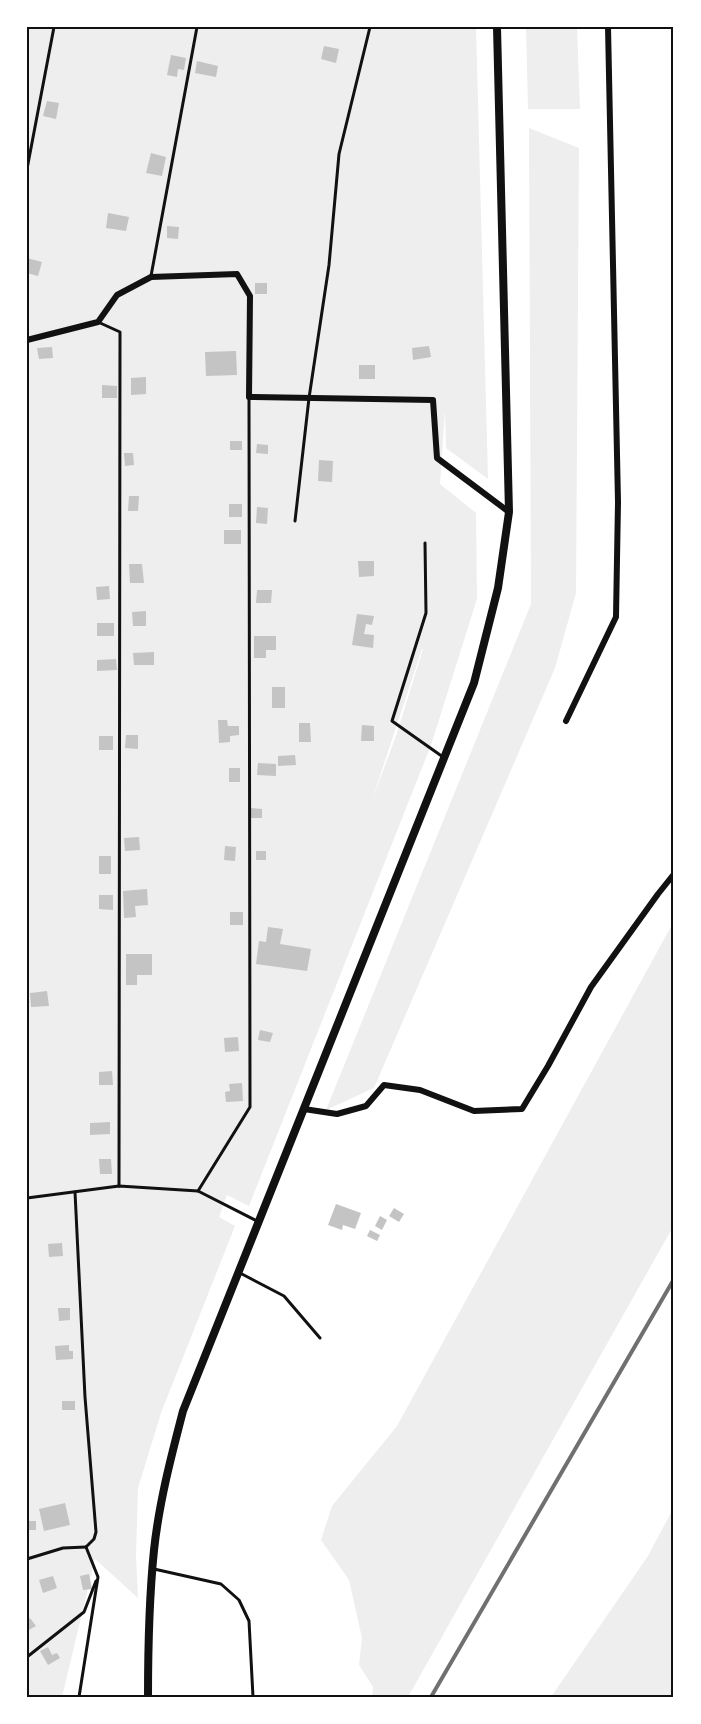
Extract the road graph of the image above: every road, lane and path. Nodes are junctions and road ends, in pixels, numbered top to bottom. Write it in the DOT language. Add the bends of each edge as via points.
graph roads {
  1 [pos="54,27"];
  2 [pos="197,27"];
  3 [pos="370,27"];
  4 [pos="497,27"];
  5 [pos="608,27"];
  6 [pos="27,169"];
  7 [pos="151,277"];
  8 [pos="98,322"];
  9 [pos="27,340"];
  10 [pos="249,397"];
  11 [pos="309,398"];
  12 [pos="509,512"];
  13 [pos="296,521"];
  14 [pos="425,543"];
  15 [pos="566,721"];
  16 [pos="444,758"];
  17 [pos="674,874"];
  18 [pos="304,1109"];
  19 [pos="119,1186"];
  20 [pos="198,1191"];
  21 [pos="75,1192"];
  22 [pos="27,1198"];
  23 [pos="258,1222"];
  24 [pos="239,1272"];
  25 [pos="320,1338"];
  26 [pos="86,1547"];
  27 [pos="27,1558"];
  28 [pos="153,1569"];
  29 [pos="98,1577"];
  30 [pos="27,1657"];
  31 [pos="79,1697"];
  32 [pos="148,1697"];
  33 [pos="253,1697"];
  1 -- 6 [label="lane"];
  2 -- 7 [label="lane"];
  3 -- 11 [label="lane" via="339,154 329,265"];
  4 -- 12 [label="main road"];
  5 -- 15 [label="street" via="618,490 616,617"];
  7 -- 8 [label="street" via="117,295"];
  7 -- 10 [label="street" via="237,274 250,297"];
  8 -- 9 [label="street"];
  8 -- 19 [label="lane" via="120,332"];
  10 -- 11 [label="street"];
  10 -- 20 [label="lane" via="250,1107"];
  11 -- 12 [label="street" via="433,400 437,458"];
  11 -- 13 [label="lane"];
  12 -- 16 [label="main road" via="498,588 474,683"];
  14 -- 16 [label="lane" via="426,614 392,721"];
  16 -- 18 [label="main road"];
  17 -- 18 [label="street" via="591,987 522,1109 474,1111 420,1090 384,1085 366,1106 337,1114"];
  18 -- 23 [label="main road"];
  19 -- 20 [label="lane"];
  19 -- 21 [label="lane"];
  20 -- 23 [label="lane"];
  21 -- 22 [label="lane"];
  21 -- 26 [label="lane" via="96,1532"];
  23 -- 24 [label="main road"];
  24 -- 25 [label="lane" via="284,1296"];
  24 -- 28 [label="main road" via="183,1411 162,1495"];
  26 -- 27 [label="lane" via="63,1548"];
  26 -- 29 [label="lane"];
  28 -- 32 [label="main road"];
  28 -- 33 [label="lane" via="221,1584 239,1600 249,1621"];
  29 -- 30 [label="lane" via="84,1612"];
  29 -- 31 [label="lane"];
}
